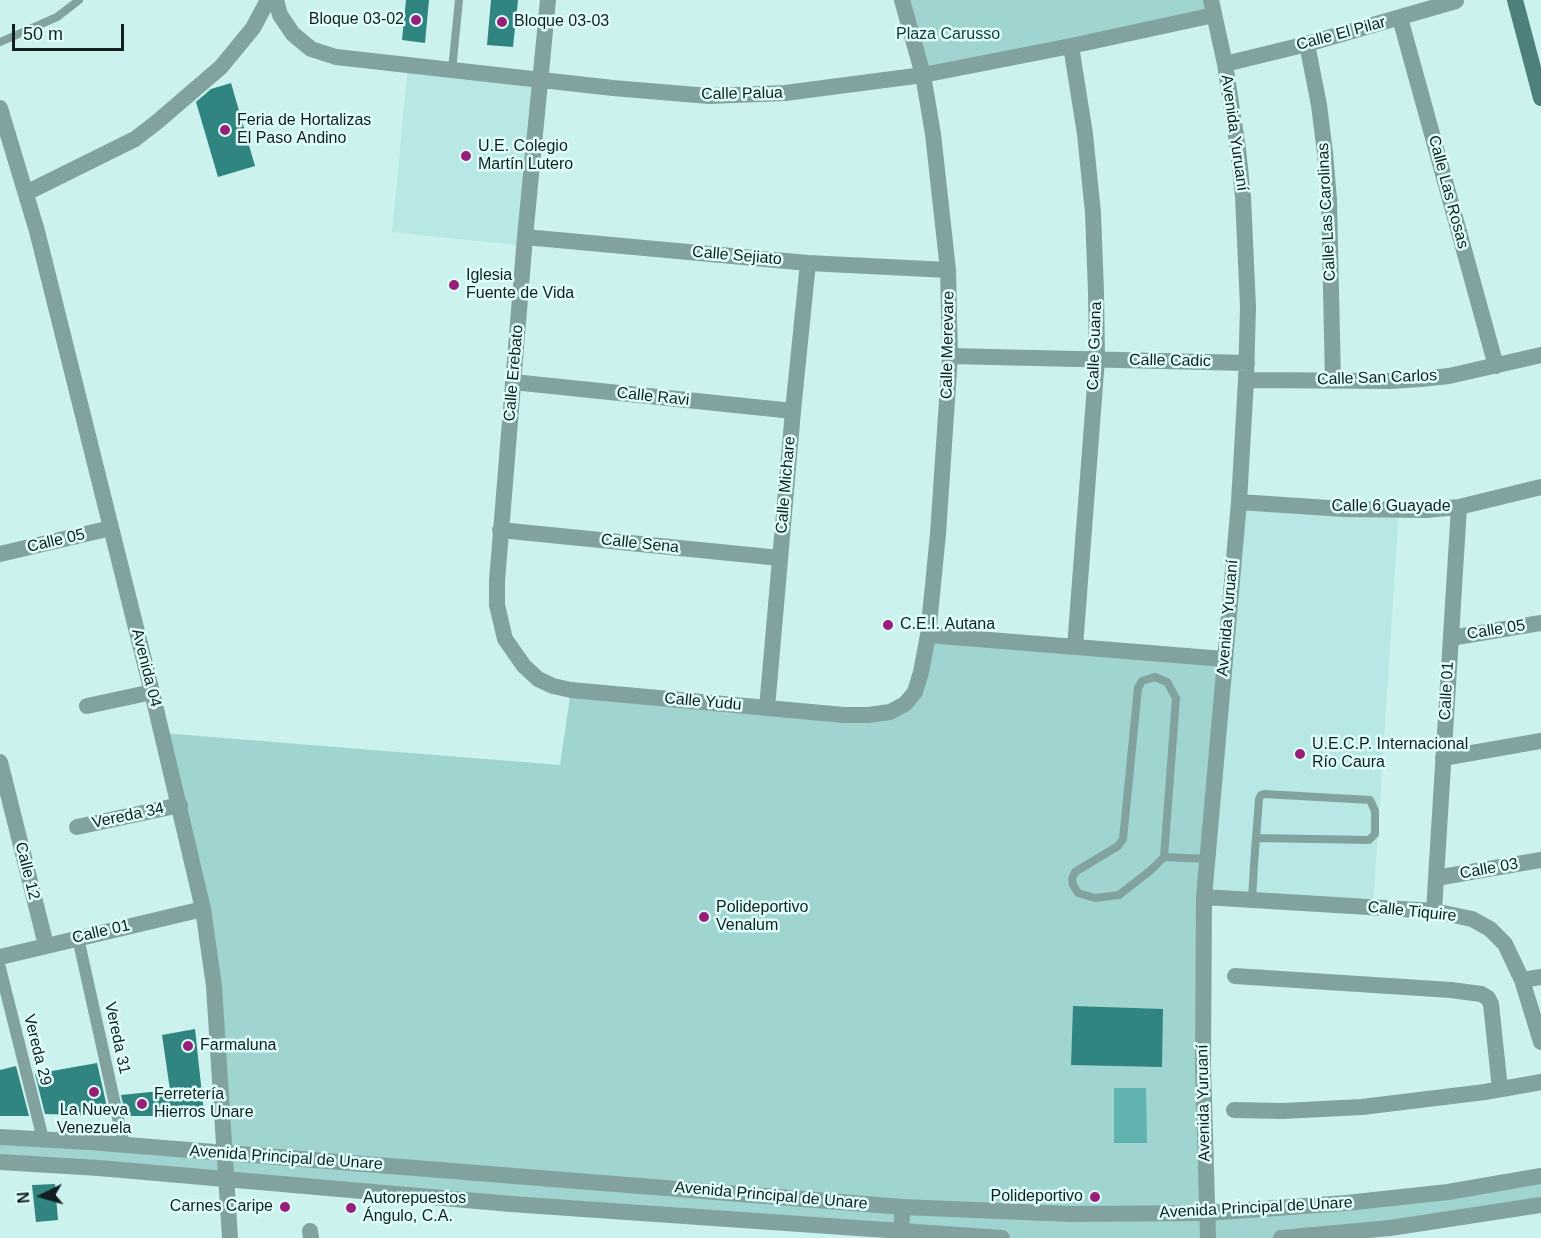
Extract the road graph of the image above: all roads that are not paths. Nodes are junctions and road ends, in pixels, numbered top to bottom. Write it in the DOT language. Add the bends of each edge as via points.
graph roads {
  1 [pos="79,0"];
  2 [pos="268,0"];
  3 [pos="459,0"];
  4 [pos="548,0"];
  5 [pos="902,0"];
  6 [pos="1515,0"];
  7 [pos="1456,1"];
  8 [pos="278,8"];
  9 [pos="1213,8"];
  10 [pos="1400,18"];
  11 [pos="0,42"];
  12 [pos="1307,44"];
  13 [pos="1071,46"];
  14 [pos="1225,64"];
  15 [pos="452,70"];
  16 [pos="923,75"];
  17 [pos="541,80"];
  18 [pos="1541,98"];
  19 [pos="0,108"];
  20 [pos="26,193"];
  21 [pos="525,237"];
  22 [pos="808,263"];
  23 [pos="948,270"];
  24 [pos="1541,355"];
  25 [pos="950,356"];
  26 [pos="1097,360"];
  27 [pos="1496,366"];
  28 [pos="1247,371"];
  29 [pos="1333,381"];
  30 [pos="513,382"];
  31 [pos="793,411"];
  32 [pos="1541,488"];
  33 [pos="1239,502"];
  34 [pos="1459,507"];
  35 [pos="111,528"];
  36 [pos="500,530"];
  37 [pos="0,554"];
  38 [pos="780,558"];
  39 [pos="1541,623"];
  40 [pos="928,635"];
  41 [pos="1451,638"];
  42 [pos="505,639"];
  43 [pos="1075,647"];
  44 [pos="1224,659"];
  45 [pos="152,692"];
  46 [pos="915,692"];
  47 [pos="87,706"];
  48 [pos="767,708"];
  49 [pos="1541,741"];
  50 [pos="1443,758"];
  51 [pos="0,762"];
  52 [pos="180,805"];
  53 [pos="7,823"];
  54 [pos="77,827"];
  55 [pos="1256,838"];
  56 [pos="1164,856"];
  57 [pos="1208,859"];
  58 [pos="1541,860"];
  59 [pos="1436,878"];
  60 [pos="1204,897"];
  61 [pos="1252,900"];
  62 [pos="203,909"];
  63 [pos="1434,911"];
  64 [pos="78,938"];
  65 [pos="46,945"];
  66 [pos="0,957"];
  67 [pos="0,968"];
  68 [pos="1235,976"];
  69 [pos="1541,977"];
  70 [pos="1522,980"];
  71 [pos="1537,1015"];
  72 [pos="1541,1042"];
  73 [pos="1541,1082"];
  74 [pos="1500,1089"];
  75 [pos="1234,1110"];
  76 [pos="0,1137"];
  77 [pos="43,1139"];
  78 [pos="124,1145"];
  79 [pos="224,1154"];
  80 [pos="0,1162"];
  81 [pos="1541,1176"];
  82 [pos="226,1181"];
  83 [pos="1541,1205"];
  84 [pos="903,1207"];
  85 [pos="1207,1213"];
  86 [pos="901,1235"];
  87 [pos="230,1238"];
  88 [pos="1002,1238"];
  89 [pos="1208,1238"];
  90 [pos="1281,1238"];
  1 -- 11 [label="lane" via="57,17"];
  2 -- 20 [label="street" via="253,28 221,67 157,122 135,139"];
  3 -- 15 [label="lane"];
  4 -- 17 [label="street, Calle Erebato"];
  5 -- 16 [label="street, Calle Merevare"];
  6 -- 18 [label="main road"];
  7 -- 10 [label="street, Calle El Pilar"];
  8 -- 15 [label="street, Calle Palua" via="293,34 311,49 336,57"];
  9 -- 13 [label="street, Calle Palua"];
  9 -- 14 [label="street, Avenida Yuruaní"];
  10 -- 12 [label="street, Calle El Pilar"];
  10 -- 27 [label="street, Calle Las Rosas"];
  12 -- 14 [label="street, Calle El Pilar"];
  12 -- 29 [label="street, Calle Las Carolinas" via="1325,153"];
  13 -- 16 [label="street, Calle Palua"];
  13 -- 26 [label="street, Calle Guana" via="1093,213"];
  14 -- 28 [label="street, Avenida Yuruaní" via="1243,197"];
  15 -- 17 [label="street, Calle Palua"];
  16 -- 17 [label="street, Calle Palua" via="749,96 666,93"];
  16 -- 23 [label="street, Calle Merevare"];
  17 -- 21 [label="street, Calle Erebato"];
  19 -- 20 [label="street, Avenida 04"];
  20 -- 35 [label="street, Avenida 04"];
  21 -- 22 [label="street, Calle Sejiato"];
  21 -- 30 [label="street, Calle Erebato"];
  22 -- 23 [label="street, Calle Sejiato"];
  22 -- 31 [label="street, Calle Michare"];
  23 -- 25 [label="street, Calle Merevare"];
  24 -- 27 [label="street, Calle San Carlos"];
  25 -- 26 [label="street, Calle Cadic"];
  25 -- 40 [label="street, Calle Merevare"];
  26 -- 28 [label="street, Calle Cadic"];
  26 -- 43 [label="street, Calle Guana"];
  27 -- 29 [label="street, Calle San Carlos" via="1421,379"];
  28 -- 29 [label="street, Calle San Carlos"];
  28 -- 33 [label="street, Avenida Yuruaní"];
  30 -- 31 [label="street, Calle Ravi"];
  30 -- 36 [label="street, Calle Erebato"];
  31 -- 38 [label="street, Calle Michare"];
  32 -- 34 [label="street, Calle 6 Guayade"];
  33 -- 34 [label="street, Calle 6 Guayade" via="1387,511"];
  33 -- 44 [label="street, Avenida Yuruaní"];
  34 -- 41 [label="street, Calle 01"];
  35 -- 37 [label="street, Calle 05"];
  35 -- 45 [label="street, Avenida 04"];
  36 -- 38 [label="street, Calle Sena"];
  36 -- 42 [label="street, Calle Erebato" via="497,605"];
  38 -- 48 [label="street, Calle Michare"];
  39 -- 41 [label="street, Calle 05"];
  40 -- 43 [label="street"];
  40 -- 46 [label="street, Calle Merevare"];
  41 -- 50 [label="street, Calle 01"];
  42 -- 48 [label="street, Calle Yudu" via="524,666 553,686"];
  43 -- 44 [label="street"];
  44 -- 57 [label="street, Avenida Yuruaní"];
  45 -- 47 [label="street"];
  45 -- 52 [label="street, Avenida 04"];
  46 -- 48 [label="street, Calle Yudu" via="898,708 868,716"];
  49 -- 50 [label="street"];
  50 -- 59 [label="street, Calle 01"];
  51 -- 53 [label="street, Calle 12"];
  52 -- 54 [label="street, Vereda 34"];
  52 -- 62 [label="street, Avenida 04"];
  53 -- 65 [label="street, Calle 12"];
  55 -- 55 [label="lane" via="1259,799 1264,794 1370,800 1375,811 1375,834 1369,840"];
  55 -- 61 [label="lane"];
  56 -- 56 [label="lane" via="1176,698 1167,682 1155,677 1142,681 1138,688 1123,839 1076,872 1073,885 1078,893 1095,898 1119,895"];
  56 -- 57 [label="lane"];
  57 -- 60 [label="street, Avenida Yuruaní"];
  58 -- 59 [label="street, Calle 03"];
  59 -- 63 [label="street, Calle 01"];
  60 -- 61 [label="street, Calle Tiquire"];
  60 -- 85 [label="street, Avenida Yuruaní"];
  61 -- 63 [label="street, Calle Tiquire"];
  62 -- 64 [label="street, Calle 01"];
  62 -- 79 [label="street, Avenida 04" via="214,986"];
  63 -- 70 [label="street, Calle Tiquire" via="1472,919 1490,929 1505,944"];
  64 -- 65 [label="street, Calle 01"];
  64 -- 78 [label="street, Vereda 31"];
  65 -- 66 [label="street, Calle 01"];
  67 -- 77 [label="street, Vereda 29"];
  68 -- 74 [label="street" via="1481,994 1491,1004"];
  69 -- 70 [label="street"];
  70 -- 71 [label="street, Calle Tiquire"];
  71 -- 72 [label="street, Calle Tiquire"];
  73 -- 74 [label="street"];
  74 -- 75 [label="street" via="1362,1107"];
  76 -- 77 [label="street, Avenida Principal de Unare"];
  77 -- 78 [label="street, Avenida Principal de Unare"];
  78 -- 79 [label="street, Avenida Principal de Unare"];
  79 -- 82 [label="street, Avenida 04"];
  79 -- 84 [label="street, Avenida Principal de Unare"];
  80 -- 82 [label="street, Avenida Principal de Unare"];
  81 -- 85 [label="street, Avenida Principal de Unare" via="1397,1198"];
  82 -- 86 [label="street, Avenida Principal de Unare"];
  82 -- 87 [label="street, Avenida 04"];
  83 -- 90 [label="street, Avenida Principal de Unare" via="1390,1228"];
  84 -- 85 [label="street, Avenida Principal de Unare" via="1070,1214"];
  84 -- 86 [label="street"];
  85 -- 89 [label="street, Avenida Yuruaní"];
  86 -- 88 [label="street, Avenida Principal de Unare"];
}
